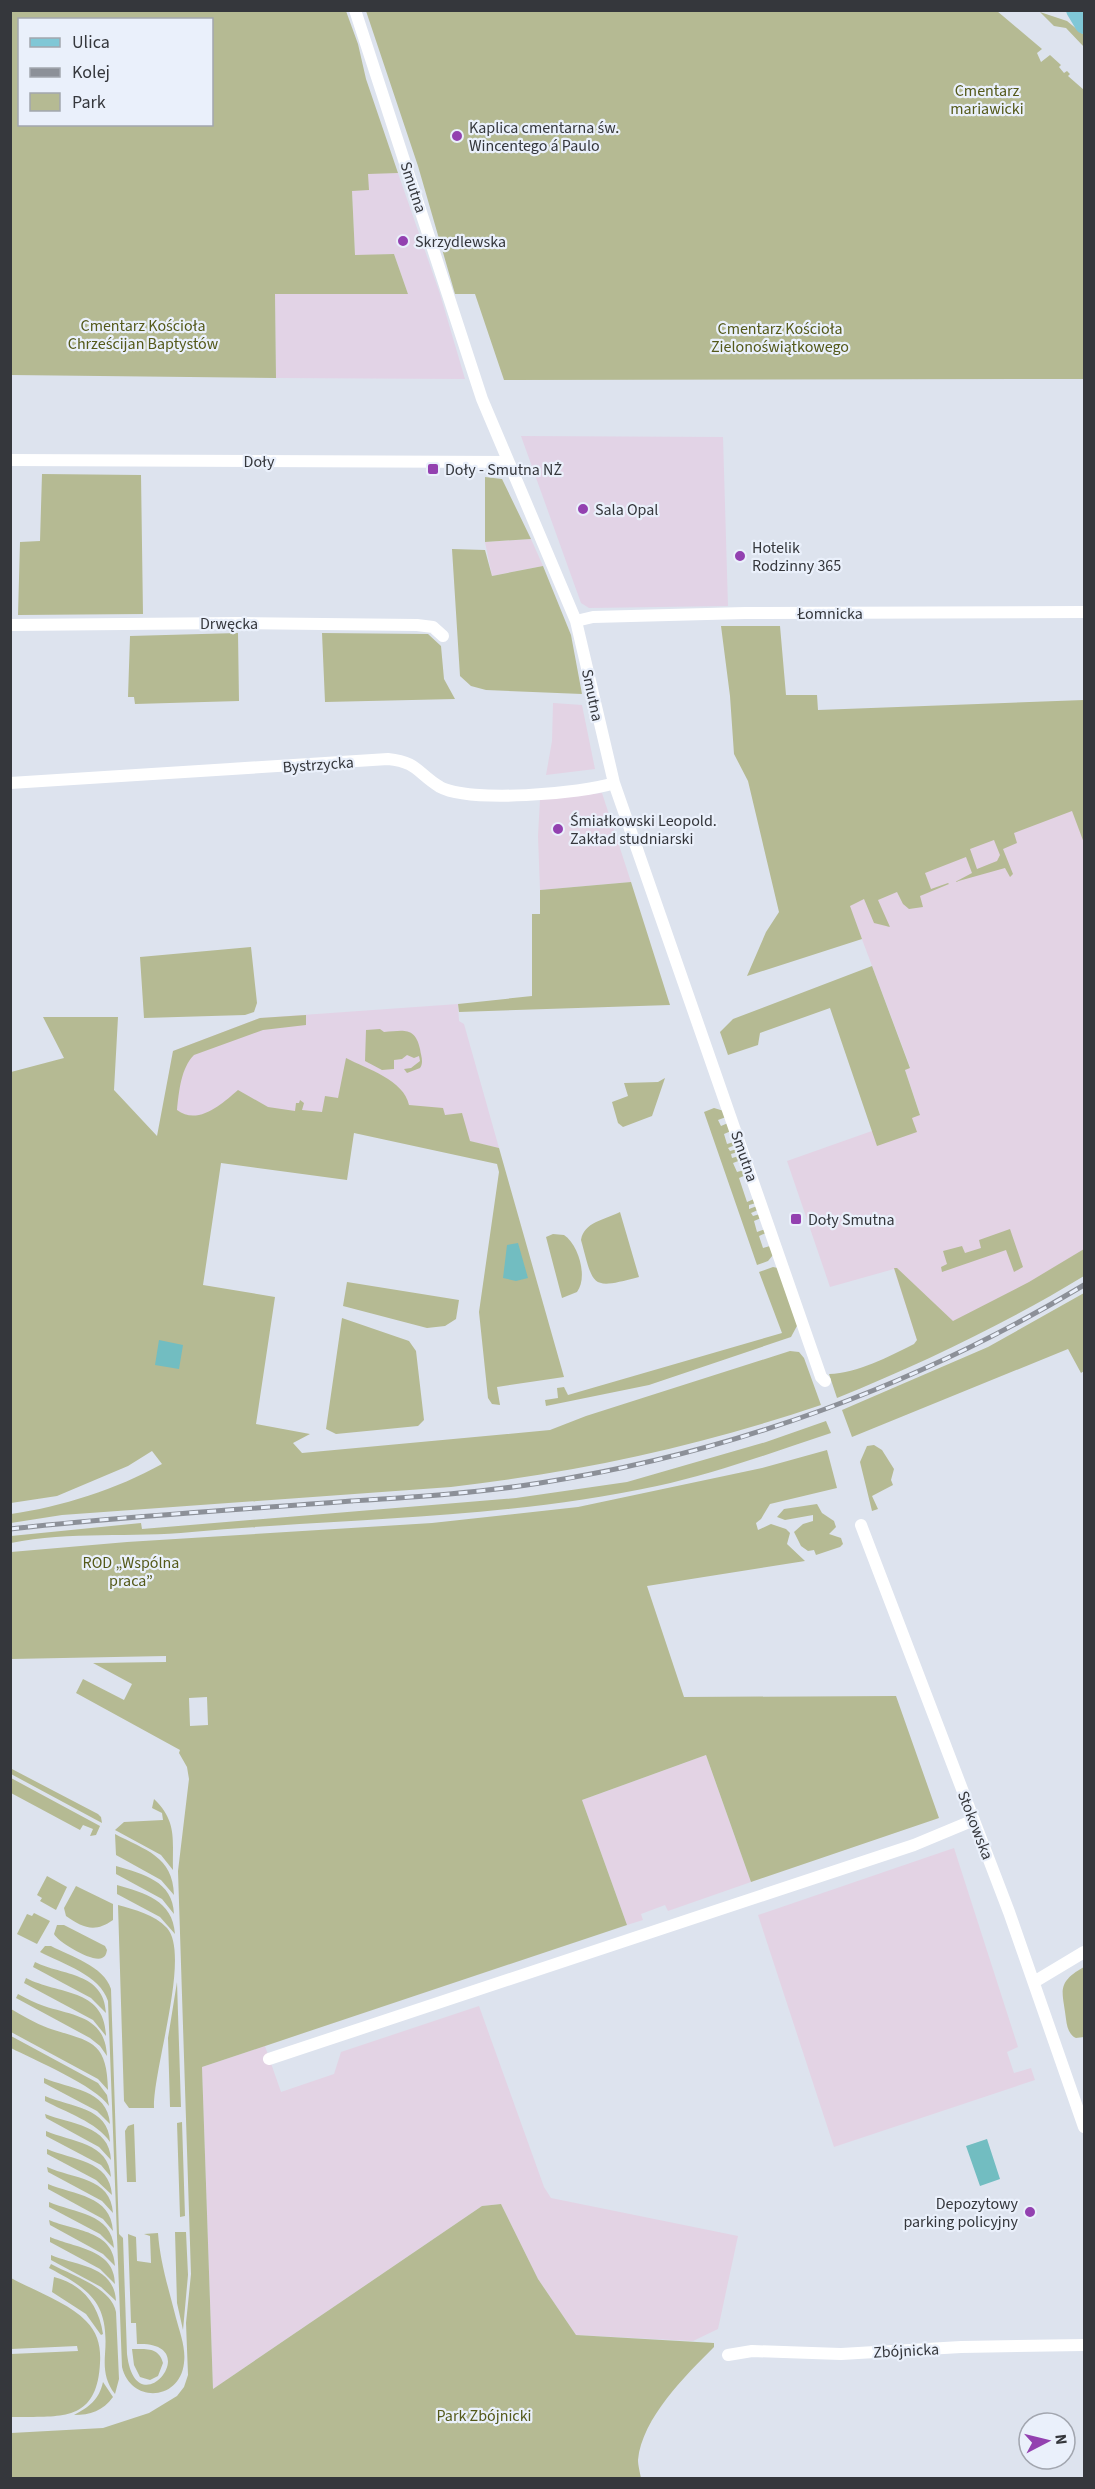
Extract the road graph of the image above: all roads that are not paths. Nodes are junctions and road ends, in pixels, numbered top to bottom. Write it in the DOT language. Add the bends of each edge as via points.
graph roads {
  1 [pos="355,10"];
  2 [pos="1075,10"];
  3 [pos="1084,25"];
  4 [pos="10,460"];
  5 [pos="508,462"];
  6 [pos="1084,612"];
  7 [pos="576,621"];
  8 [pos="10,625"];
  9 [pos="443,636"];
  10 [pos="10,783"];
  11 [pos="614,783"];
  12 [pos="825,1381"];
  13 [pos="861,1525"];
  14 [pos="974,1820"];
  15 [pos="1084,1952"];
  16 [pos="1034,1982"];
  17 [pos="269,2059"];
  18 [pos="1084,2127"];
  19 [pos="1084,2345"];
  20 [pos="728,2355"];
  1 -- 5 [label="street, Smutna" via="478,386"];
  2 -- 3 [label="main road"];
  4 -- 5 [label="street, Doły"];
  5 -- 7 [label="street, Smutna"];
  6 -- 7 [label="street, Łomnicka" via="713,614 593,617"];
  7 -- 11 [label="street, Smutna"];
  8 -- 9 [label="street, Drwęcka" via="417,625 433,627"];
  10 -- 11 [label="street, Bystrzycka" via="388,759 410,764 440,787 464,794 563,792"];
  11 -- 12 [label="street, Smutna"];
  13 -- 14 [label="street, Stokowska"];
  14 -- 16 [label="street, Stokowska"];
  14 -- 17 [label="street" via="914,1845"];
  15 -- 16 [label="street"];
  16 -- 18 [label="street, Stokowska"];
  19 -- 20 [label="street, Zbójnicka" via="841,2354 752,2351"];
}
